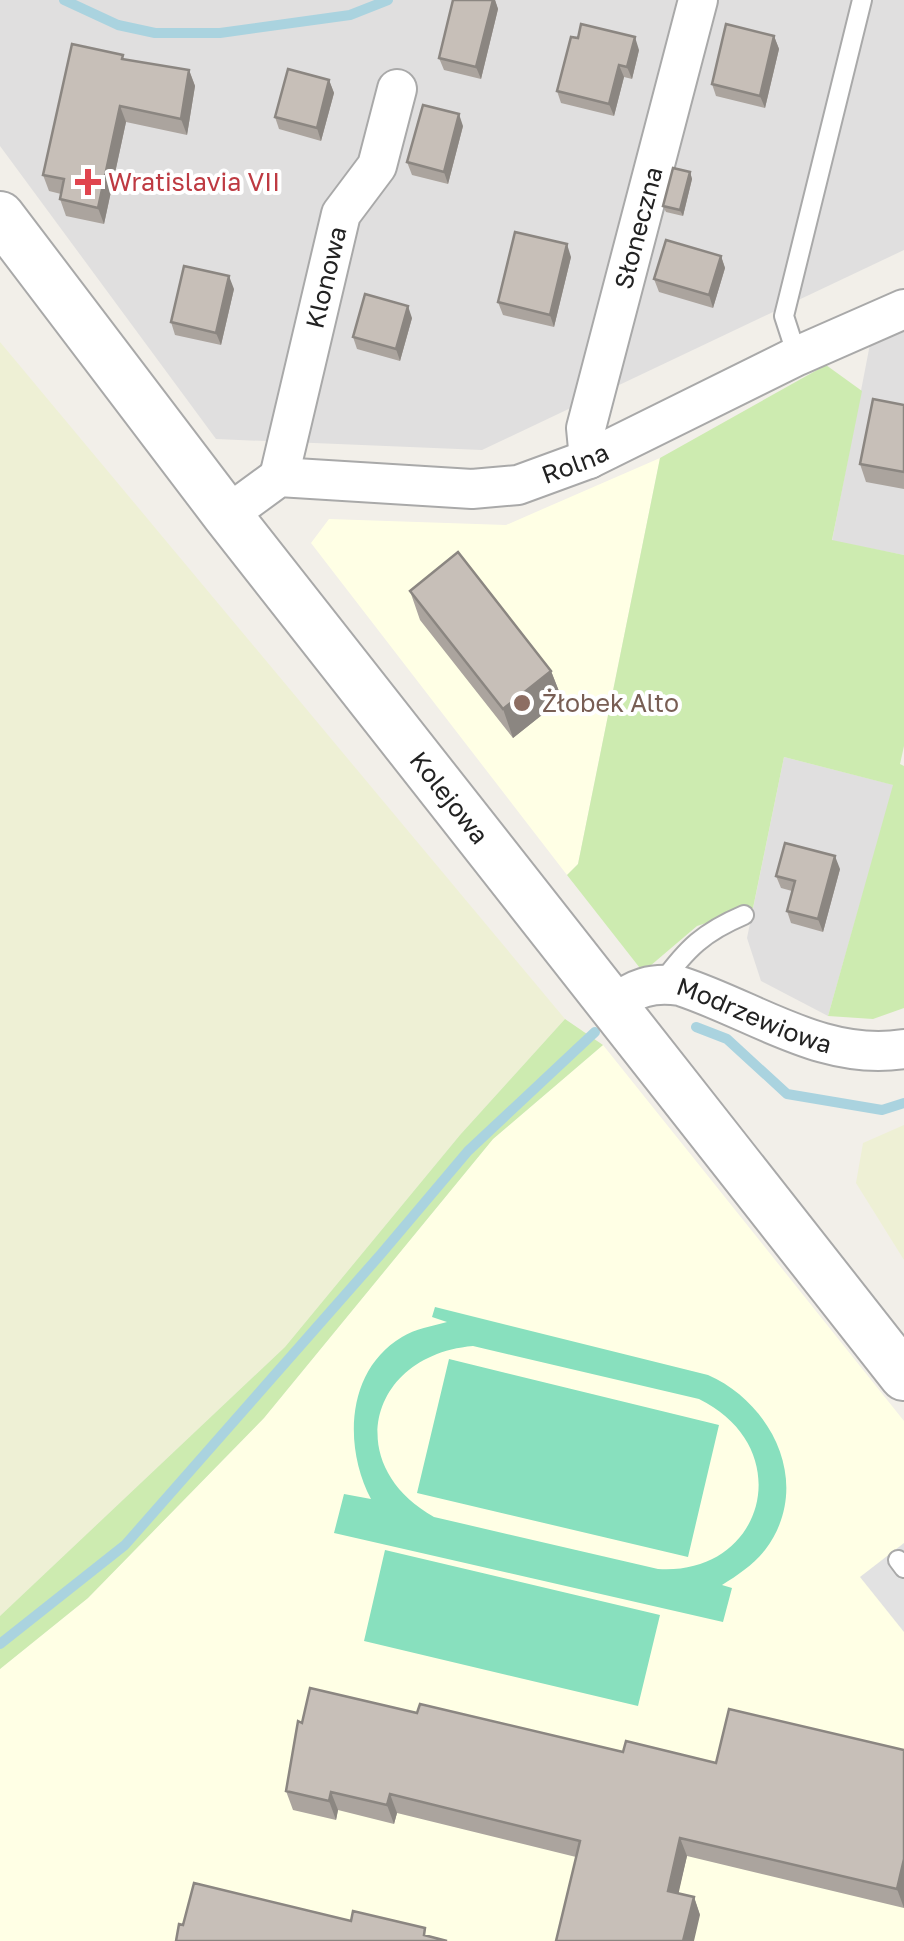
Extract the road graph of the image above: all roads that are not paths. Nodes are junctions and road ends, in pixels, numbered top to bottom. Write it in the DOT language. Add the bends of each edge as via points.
graph roads {
  1 [pos="698,0"];
  2 [pos="862,0"];
  3 [pos="397,89"];
  4 [pos="0,216"];
  5 [pos="904,309"];
  6 [pos="797,356"];
  7 [pos="589,459"];
  8 [pos="279,477"];
  9 [pos="228,515"];
  10 [pos="744,915"];
  11 [pos="661,984"];
  12 [pos="613,1005"];
  13 [pos="904,1048"];
  14 [pos="904,1376"];
  1 -- 7 [label="street, Słoneczna" via="586,428"];
  2 -- 6 [label="lane" via="784,316"];
  3 -- 8 [label="street, Klonowa" via="377,166 341,214"];
  4 -- 9 [label="street, Kolejowa"];
  5 -- 6 [label="street, Rolna"];
  6 -- 7 [label="street, Rolna"];
  7 -- 8 [label="street, Rolna" via="498,488"];
  8 -- 9 [label="street"];
  9 -- 12 [label="street, Kolejowa"];
  10 -- 11 [label="lane" via="711,929"];
  11 -- 12 [label="street, Modrzewiowa" via="634,989"];
  11 -- 13 [label="street, Modrzewiowa" via="691,989 838,1049"];
  12 -- 14 [label="street, Kolejowa"];
}
